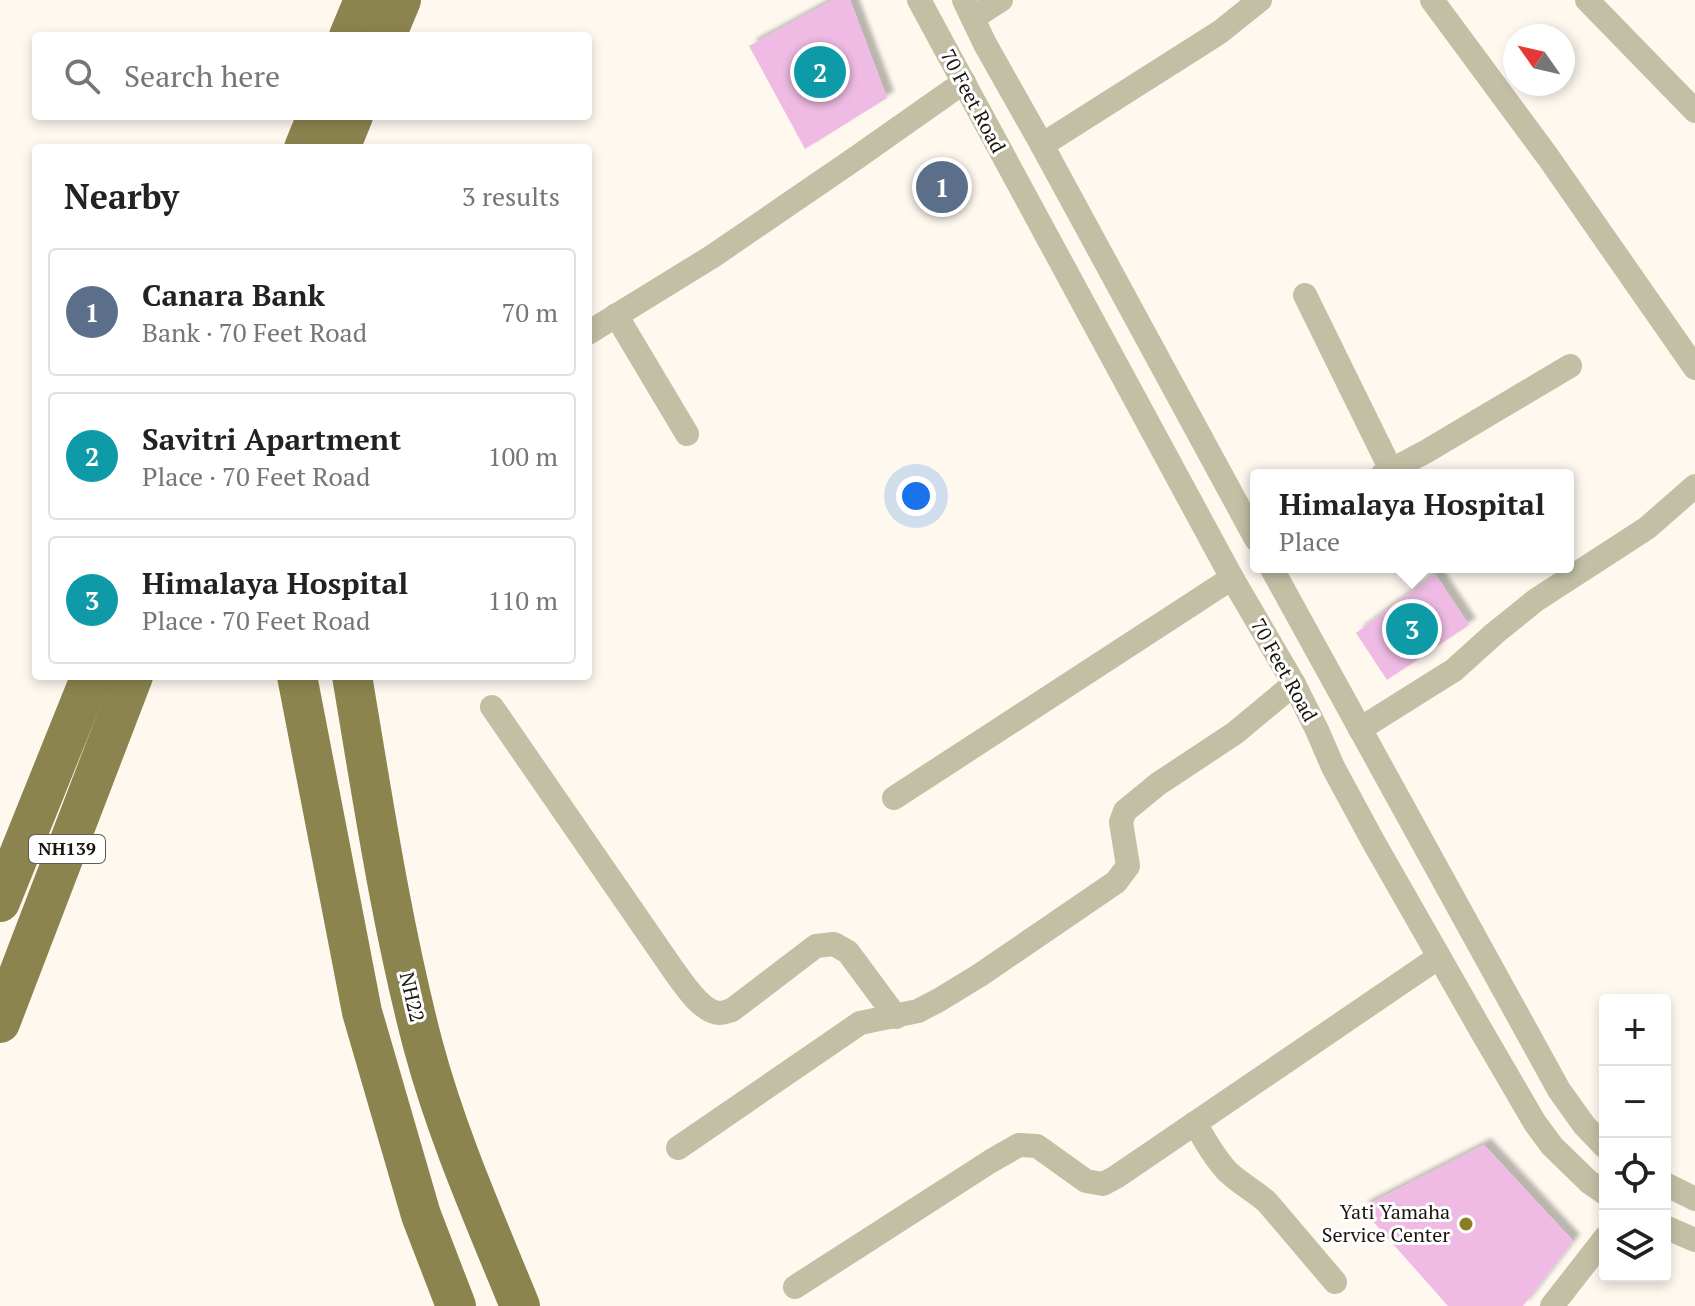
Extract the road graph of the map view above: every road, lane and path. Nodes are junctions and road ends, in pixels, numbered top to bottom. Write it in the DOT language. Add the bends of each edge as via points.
graph roads {
  1 [pos="364,0"];
  2 [pos="401,0"];
  3 [pos="919,0"];
  4 [pos="1001,0"];
  5 [pos="1260,0"];
  6 [pos="1432,0"];
  7 [pos="1587,0"];
  8 [pos="969,9"];
  9 [pos="351,32"];
  10 [pos="388,32"];
  11 [pos="964,82"];
  12 [pos="1695,111"];
  13 [pos="315,120"];
  14 [pos="351,120"];
  15 [pos="306,144"];
  16 [pos="342,144"];
  17 [pos="1042,145"];
  18 [pos="1305,295"];
  19 [pos="616,315"];
  20 [pos="592,330"];
  21 [pos="1570,366"];
  22 [pos="1695,368"];
  23 [pos="687,434"];
  24 [pos="1385,469"];
  25 [pos="1394,469"];
  26 [pos="1695,486"];
  27 [pos="1250,526"];
  28 [pos="1250,540"];
  29 [pos="1220,554"];
  30 [pos="1274,573"];
  31 [pos="1232,578"];
  32 [pos="89,680"];
  33 [pos="131,680"];
  34 [pos="298,680"];
  35 [pos="353,680"];
  36 [pos="1294,684"];
  37 [pos="492,707"];
  38 [pos="1360,729"];
  39 [pos="894,798"];
  40 [pos="1411,821"];
  41 [pos="1373,841"];
  42 [pos="0,902"];
  43 [pos="1439,957"];
  44 [pos="896,1017"];
  45 [pos="0,1023"];
  46 [pos="1195,1123"];
  47 [pos="1599,1141"];
  48 [pos="678,1148"];
  49 [pos="1671,1187"];
  50 [pos="1599,1189"];
  51 [pos="1695,1199"];
  52 [pos="1695,1208"];
  53 [pos="1680,1234"];
  54 [pos="1599,1246"];
  55 [pos="1335,1282"];
  56 [pos="795,1287"];
  57 [pos="456,1306"];
  58 [pos="520,1306"];
  59 [pos="1552,1306"];
  1 -- 9 [label="highway"];
  2 -- 10 [label="highway"];
  3 -- 11 [label="street, 70 Feet Road"];
  4 -- 8 [label="street"];
  5 -- 17 [label="street" via="1220,32"];
  6 -- 22 [label="street"];
  7 -- 12 [label="street"];
  8 -- 17 [label="street, 70 Feet Road"];
  11 -- 19 [label="street" via="713,256"];
  11 -- 29 [label="street, 70 Feet Road"];
  13 -- 15 [label="highway"];
  14 -- 16 [label="highway"];
  17 -- 27 [label="street, 70 Feet Road"];
  18 -- 24 [label="street"];
  19 -- 20 [label="street"];
  19 -- 23 [label="street"];
  21 -- 25 [label="street"];
  26 -- 38 [label="street" via="1647,528 1536,600 1454,670"];
  28 -- 29 [label="street"];
  29 -- 31 [label="street, 70 Feet Road"];
  30 -- 38 [label="street, 70 Feet Road"];
  31 -- 36 [label="street, 70 Feet Road"];
  31 -- 39 [label="street"];
  32 -- 42 [label="highway, NH139"];
  33 -- 45 [label="highway, NH139"];
  34 -- 57 [label="highway" via="362,1012 421,1215"];
  35 -- 58 [label="highway, NH22" via="388,894 424,1046 458,1155"];
  36 -- 41 [label="street, 70 Feet Road"];
  36 -- 44 [label="street" via="1125,811 1121,822 1128,866 1116,882 980,975 918,1011"];
  37 -- 44 [label="street" via="672,968 705,1007 718,1013 732,1010 816,946 834,944 848,952"];
  38 -- 40 [label="street, 70 Feet Road"];
  40 -- 41 [label="street"];
  40 -- 47 [label="street, 70 Feet Road" via="1559,1090"];
  41 -- 43 [label="street, 70 Feet Road"];
  43 -- 46 [label="street"];
  43 -- 50 [label="street, 70 Feet Road" via="1535,1123"];
  44 -- 48 [label="street" via="860,1023"];
  46 -- 55 [label="street" via="1227,1171 1267,1202"];
  46 -- 56 [label="street" via="1103,1184 1086,1181 1037,1146 1019,1145"];
  49 -- 51 [label="street"];
  52 -- 53 [label="street"];
  54 -- 59 [label="street"];
}
